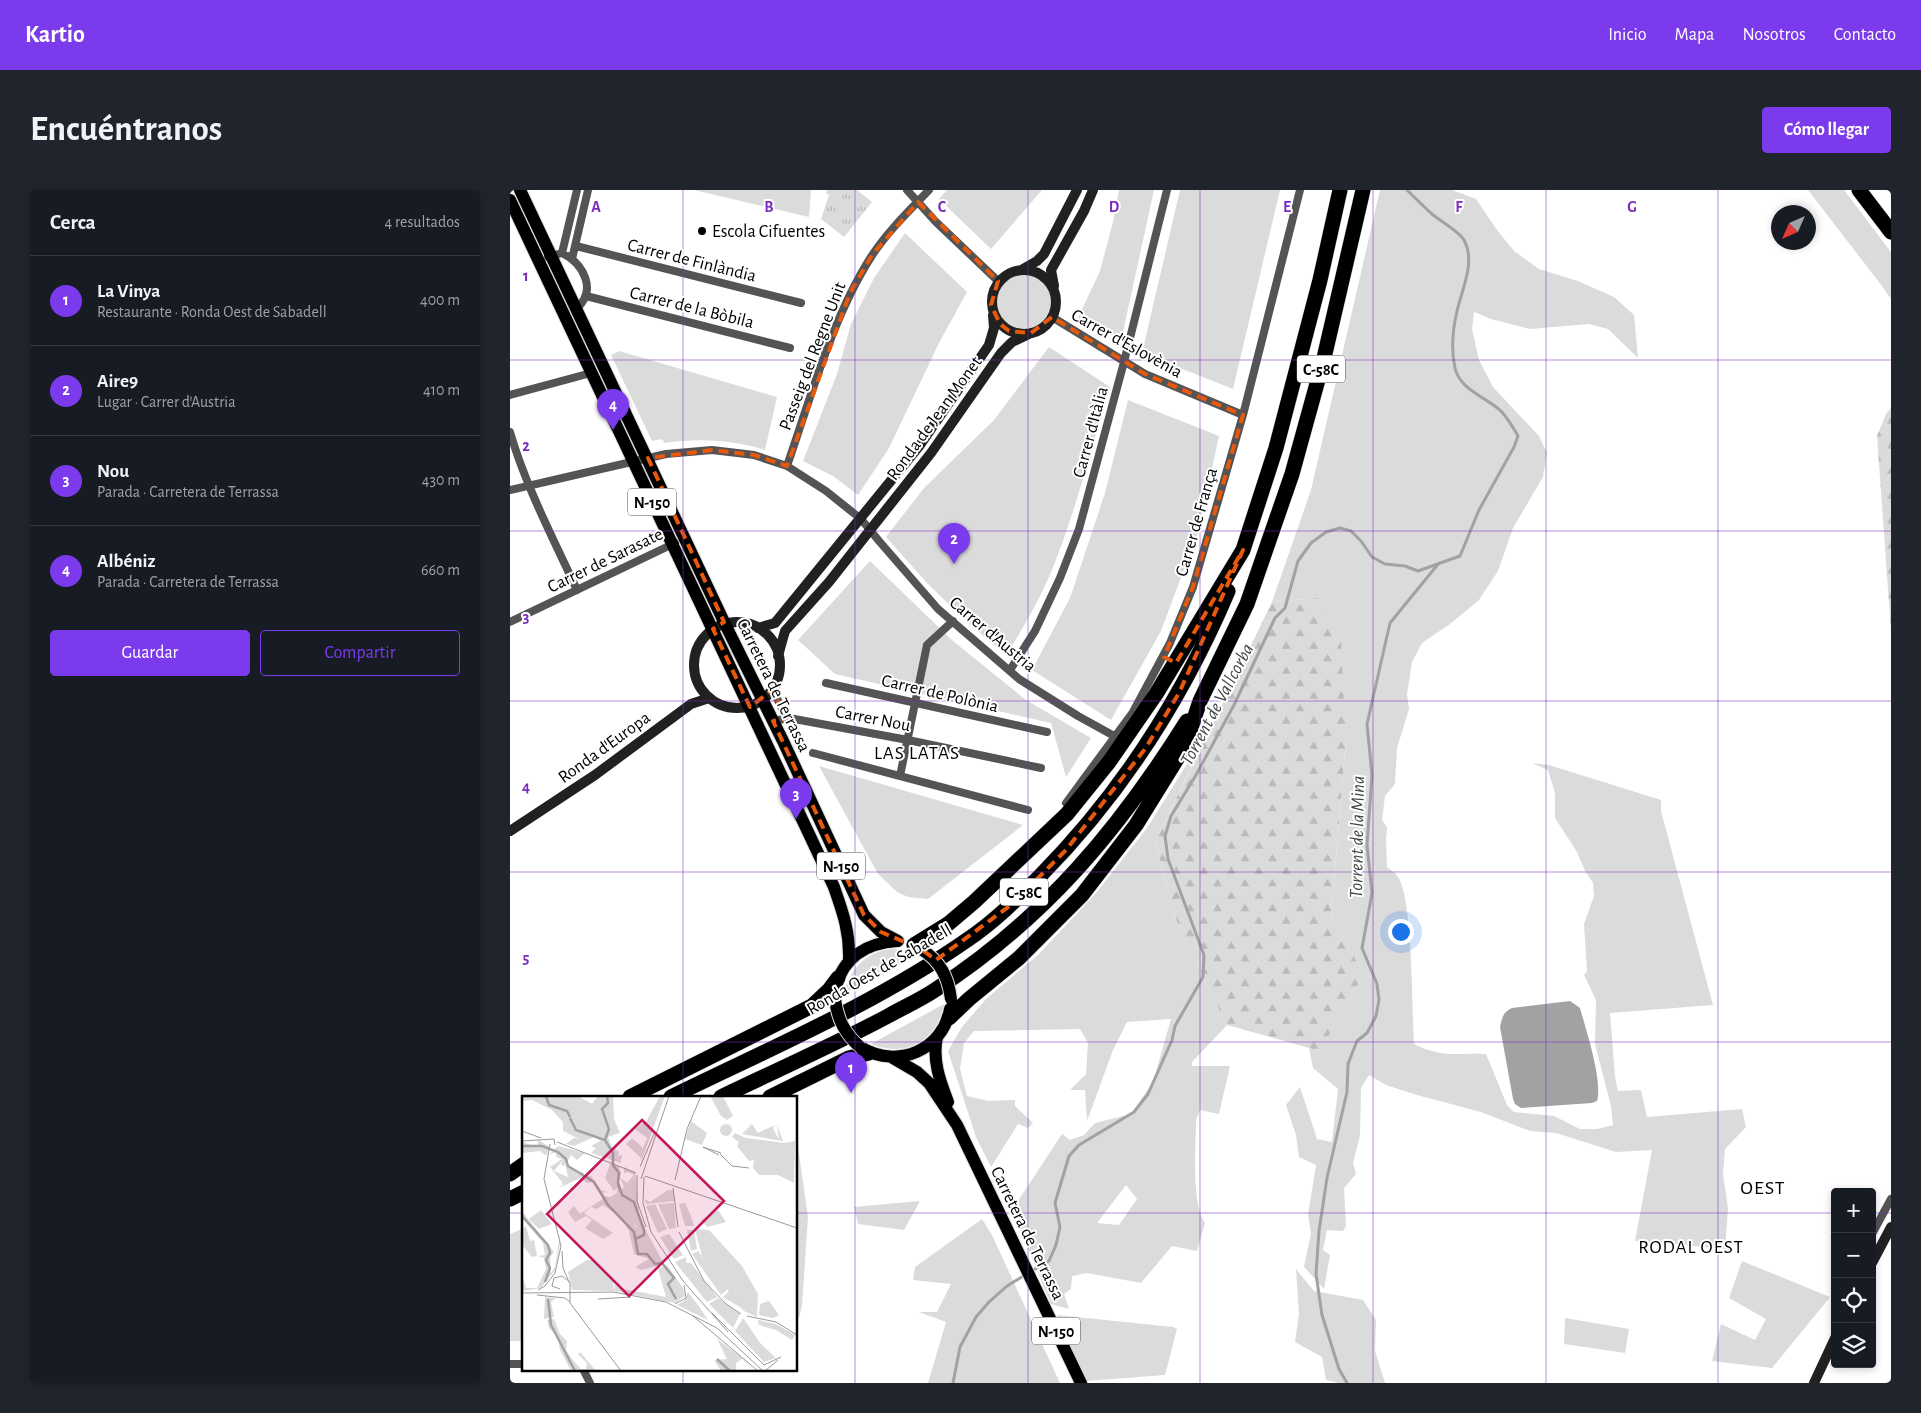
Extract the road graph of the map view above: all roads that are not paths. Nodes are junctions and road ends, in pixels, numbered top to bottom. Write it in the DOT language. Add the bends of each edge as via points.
graph roads {
  1 [pos="520,190"];
  2 [pos="577,190"];
  3 [pos="588,190"];
  4 [pos="907,190"];
  5 [pos="929,190"];
  6 [pos="1077,190"];
  7 [pos="1093,190"];
  8 [pos="1168,190"];
  9 [pos="1300,190"];
  10 [pos="1340,190"];
  11 [pos="1363,190"];
  12 [pos="1859,190"];
  13 [pos="510,200"];
  14 [pos="918,202"];
  15 [pos="1891,232"];
  16 [pos="576,246"];
  17 [pos="557,254"];
  18 [pos="572,259"];
  19 [pos="540,262"];
  20 [pos="1023,269"];
  21 [pos="998,281"];
  22 [pos="1055,292"];
  23 [pos="586,296"];
  24 [pos="801,303"];
  25 [pos="561,306"];
  26 [pos="577,308"];
  27 [pos="994,315"];
  28 [pos="1052,318"];
  29 [pos="1031,334"];
  30 [pos="790,348"];
  31 [pos="1124,362"];
  32 [pos="591,373"];
  33 [pos="510,395"];
  34 [pos="1243,415"];
  35 [pos="510,432"];
  36 [pos="648,458"];
  37 [pos="633,461"];
  38 [pos="787,466"];
  39 [pos="528,486"];
  40 [pos="510,490"];
  41 [pos="861,519"];
  42 [pos="871,531"];
  43 [pos="685,538"];
  44 [pos="672,544"];
  45 [pos="1244,550"];
  46 [pos="577,590"];
  47 [pos="510,622"];
  48 [pos="953,622"];
  49 [pos="719,627"];
  50 [pos="758,628"];
  51 [pos="778,656"];
  52 [pos="1010,670"];
  53 [pos="826,683"];
  54 [pos="698,686"];
  55 [pos="773,690"];
  56 [pos="710,698"];
  57 [pos="762,700"];
  58 [pos="1200,701"];
  59 [pos="915,703"];
  60 [pos="691,704"];
  61 [pos="748,710"];
  62 [pos="788,718"];
  63 [pos="773,721"];
  64 [pos="1047,732"];
  65 [pos="1116,737"];
  66 [pos="908,740"];
  67 [pos="813,753"];
  68 [pos="1041,768"];
  69 [pos="900,776"];
  70 [pos="1028,810"];
  71 [pos="1049,830"];
  72 [pos="510,831"];
  73 [pos="898,941"];
  74 [pos="918,947"];
  75 [pos="849,960"];
  76 [pos="838,978"];
  77 [pos="949,1018"];
  78 [pos="937,1038"];
  79 [pos="865,1050"];
  80 [pos="893,1058"];
  81 [pos="632,1096"];
  82 [pos="673,1096"];
  83 [pos="723,1096"];
  84 [pos="772,1096"];
  85 [pos="957,1126"];
  86 [pos="522,1167"];
  87 [pos="510,1175"];
  88 [pos="522,1193"];
  89 [pos="510,1199"];
  90 [pos="1891,1199"];
  91 [pos="1891,1227"];
  92 [pos="1873,1233"];
  93 [pos="1876,1255"];
  94 [pos="1831,1347"];
  95 [pos="584,1370"];
  96 [pos="590,1383"];
  97 [pos="1081,1383"];
  98 [pos="1814,1383"];
  1 -- 17 [label="main road, Carretera de Terrassa / N-150"];
  2 -- 17 [label="street"];
  3 -- 16 [label="street"];
  4 -- 14 [label="street"];
  5 -- 14 [label="street, Passeig del Regne Unit"];
  6 -- 20 [label="street" via="1044,254"];
  7 -- 22 [label="street" via="1051,270"];
  8 -- 31 [label="street, Carrer d'Itàlia"];
  9 -- 34 [label="street, Carrer de França"];
  10 -- 45 [label="highway, C-58C" via="1276,448"];
  11 -- 58 [label="highway, C-58C" via="1324,358 1292,474 1247,604"];
  12 -- 15 [label="highway"];
  13 -- 19 [label="main road, Carretera de Terrassa / N-150"];
  14 -- 21 [label="street"];
  14 -- 38 [label="street, Passeig del Regne Unit" via="898,221 850,293"];
  16 -- 18 [label="street"];
  16 -- 24 [label="street, Carrer de Finlàndia"];
  17 -- 18 [label="street"];
  17 -- 19 [label="street"];
  17 -- 26 [label="main road, Carretera de Terrassa / N-150"];
  18 -- 23 [label="street" via="581,269 587,287"];
  19 -- 25 [label="main road, Carretera de Terrassa / N-150"];
  20 -- 21 [label="street" via="1006,274"];
  20 -- 22 [label="street" via="1039,273 1050,282"];
  21 -- 27 [label="street" via="992,294"];
  22 -- 28 [label="street"];
  23 -- 26 [label="street"];
  23 -- 30 [label="street, Carrer de la Bòbila"];
  25 -- 26 [label="street"];
  25 -- 32 [label="main road, Carretera de Terrassa / N-150"];
  26 -- 36 [label="main road, Carretera de Terrassa / N-150"];
  27 -- 29 [label="street" via="1009,331"];
  27 -- 41 [label="street, Ronda de Jean Monet" via="989,345 920,445"];
  28 -- 29 [label="street"];
  28 -- 31 [label="street, Carrer d'Eslovènia"];
  29 -- 42 [label="street, Ronda de Jean Monet" via="1012,342 1001,353 931,454"];
  31 -- 34 [label="street, Carrer d'Eslovènia"];
  31 -- 52 [label="street, Carrer d'Itàlia" via="1070,553 1035,631"];
  32 -- 33 [label="street"];
  32 -- 37 [label="main road, Carretera de Terrassa / N-150"];
  34 -- 65 [label="street, Carrer de França" via="1193,587 1170,643 1134,712"];
  35 -- 39 [label="street"];
  36 -- 37 [label="street"];
  36 -- 38 [label="street" via="712,450 754,455"];
  36 -- 43 [label="main road, Carretera de Terrassa / N-150"];
  37 -- 39 [label="street"];
  37 -- 44 [label="main road, Carretera de Terrassa / N-150"];
  38 -- 41 [label="street"];
  39 -- 40 [label="street"];
  39 -- 46 [label="street"];
  41 -- 42 [label="street"];
  41 -- 50 [label="street, Ronda de Jean Monet" via="776,624"];
  42 -- 48 [label="street, Carrer d'Austria"];
  42 -- 51 [label="street, Ronda de Jean Monet" via="785,632"];
  43 -- 44 [label="street, Carrer de Sarasate"];
  43 -- 49 [label="main road, Carretera de Terrassa / N-150"];
  44 -- 46 [label="street, Carrer de Sarasate"];
  44 -- 49 [label="main road, Carretera de Terrassa / N-150"];
  45 -- 71 [label="highway" via="1135,726 1067,814"];
  45 -- 82 [label="highway, Ronda Oest de Sabadell / C-58C" via="1202,648 1145,749 1066,850 1011,905 969,939 922,970"];
  46 -- 47 [label="street, Carrer de Sarasate"];
  48 -- 52 [label="street, Carrer d'Austria"];
  48 -- 59 [label="street" via="927,645"];
  49 -- 50 [label="street" via="742,623"];
  49 -- 54 [label="street" via="702,640 694,657"];
  49 -- 57 [label="main road, Carretera de Terrassa / N-150"];
  49 -- 61 [label="main road, Carretera de Terrassa / N-150"];
  50 -- 51 [label="street" via="772,641"];
  51 -- 55 [label="street, Ronda de Jean Monet"];
  52 -- 65 [label="street, Carrer d'Austria" via="1019,679"];
  53 -- 59 [label="street, Carrer de Polònia"];
  54 -- 56 [label="street"];
  54 -- 60 [label="street"];
  55 -- 57 [label="street"];
  55 -- 62 [label="street"];
  56 -- 60 [label="street, Ronda d'Europa"];
  56 -- 61 [label="street" via="726,706"];
  57 -- 61 [label="street"];
  57 -- 63 [label="main road, Carretera de Terrassa / N-150"];
  58 -- 77 [label="highway" via="1176,762 1136,825 1095,880 1031,947"];
  58 -- 83 [label="highway, C-58C" via="1126,812 1081,866 1025,923 982,958 933,991 863,1029"];
  59 -- 64 [label="street, Carrer de Polònia"];
  59 -- 66 [label="street"];
  60 -- 72 [label="street, Ronda d'Europa" via="596,775"];
  61 -- 63 [label="main road"];
  61 -- 75 [label="main road, Carretera de Terrassa / N-150" via="834,887 847,923"];
  62 -- 63 [label="street, Carrer Nou"];
  62 -- 66 [label="street, Carrer Nou"];
  63 -- 73 [label="main road, Carretera de Terrassa / N-150" via="864,915 881,932"];
  65 -- 71 [label="street, Carrer de França"];
  66 -- 68 [label="street, Carrer Nou"];
  66 -- 69 [label="street"];
  67 -- 69 [label="street"];
  69 -- 70 [label="street"];
  71 -- 74 [label="highway" via="974,902"];
  73 -- 74 [label="main road, N-150"];
  73 -- 75 [label="main road, N-150" via="873,945"];
  74 -- 77 [label="main road, N-150, bridge" via="931,955 947,978 952,999"];
  75 -- 76 [label="main road, N-150"];
  76 -- 79 [label="main road, N-150, bridge" via="837,1015 844,1031"];
  76 -- 81 [label="highway" via="812,1006"];
  77 -- 78 [label="main road, N-150"];
  78 -- 80 [label="main road, N-150" via="917,1053"];
  78 -- 85 [label="main road, Carretera de Terrassa / N-150" via="934,1049 936,1067"];
  79 -- 80 [label="main road, N-150"];
  79 -- 84 [label="highway"];
  80 -- 85 [label="main road, Carretera de Terrassa / N-150" via="929,1082"];
  85 -- 97 [label="main road, Carretera de Terrassa / N-150"];
  86 -- 87 [label="highway"];
  88 -- 89 [label="highway"];
  90 -- 92 [label="street"];
  91 -- 93 [label="street"];
  94 -- 98 [label="street"];
  95 -- 96 [label="street"];
}
